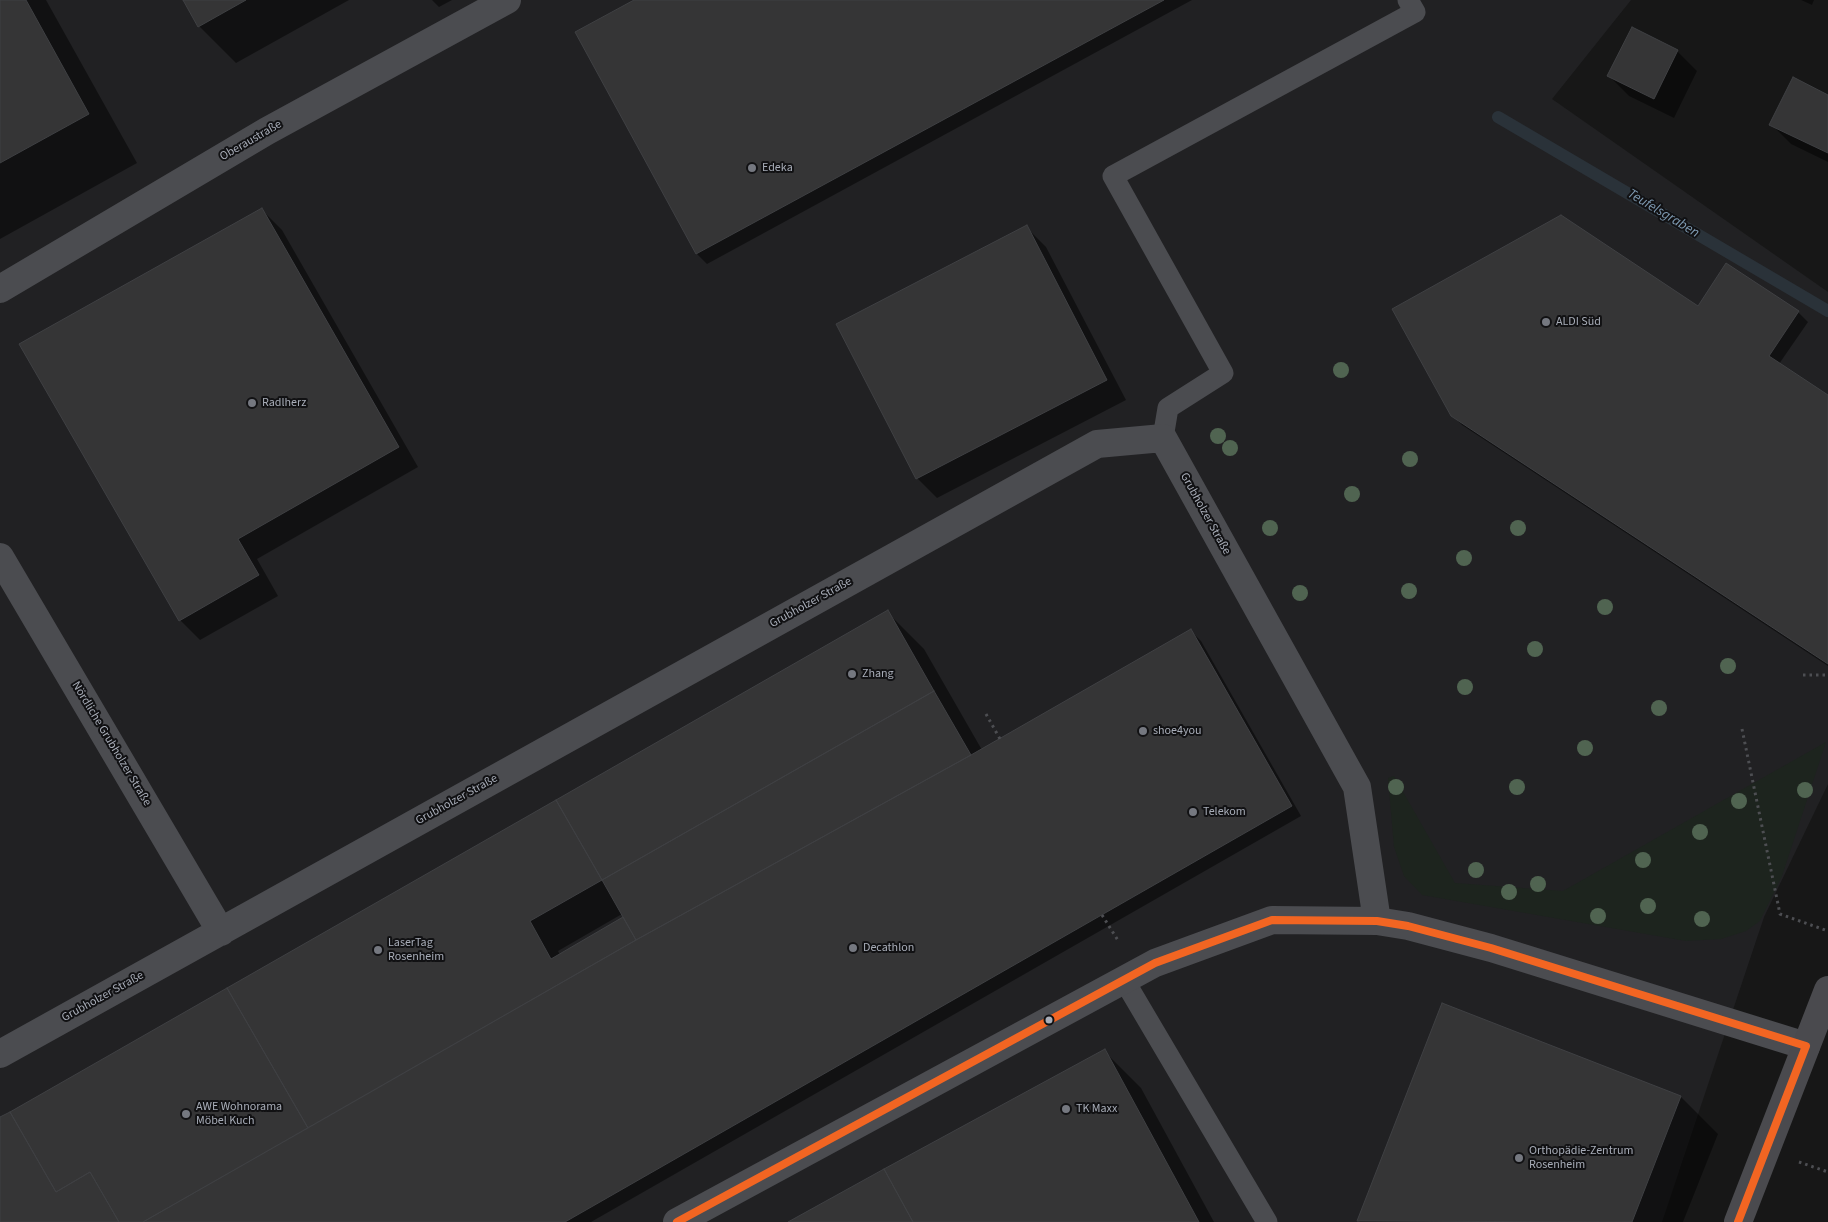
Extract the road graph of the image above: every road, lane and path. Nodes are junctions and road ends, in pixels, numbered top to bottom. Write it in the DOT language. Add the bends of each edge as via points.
graph roads {
  1 [pos="507,0"];
  2 [pos="1408,0"];
  3 [pos="0,289"];
  4 [pos="1163,438"];
  5 [pos="0,557"];
  6 [pos="1803,675"];
  7 [pos="1828,676"];
  8 [pos="986,714"];
  9 [pos="1742,729"];
  10 [pos="1000,738"];
  11 [pos="1377,921"];
  12 [pos="221,932"];
  13 [pos="1828,932"];
  14 [pos="1124,980"];
  15 [pos="1828,990"];
  16 [pos="1806,1046"];
  17 [pos="0,1054"];
  18 [pos="677,1222"];
  19 [pos="1267,1222"];
  20 [pos="1738,1222"];
  1 -- 3 [label="street, Oberaustraße" via="267,131"];
  2 -- 4 [label="lane" via="1415,12 1113,176 1223,373 1168,408"];
  4 -- 11 [label="street, Grubholzer Straße" via="1358,787"];
  4 -- 12 [label="street, Grubholzer Straße" via="1097,444"];
  5 -- 12 [label="street, Nördliche Grubholzer Straße"];
  6 -- 7 [label="path"];
  8 -- 10 [label="path"];
  9 -- 13 [label="path" via="1780,914"];
  11 -- 14 [label="street" via="1272,920 1155,963"];
  11 -- 16 [label="street" via="1491,948"];
  12 -- 17 [label="street, Grubholzer Straße"];
  14 -- 18 [label="street"];
  14 -- 19 [label="lane"];
  15 -- 16 [label="main road"];
  16 -- 20 [label="main road"];
}
